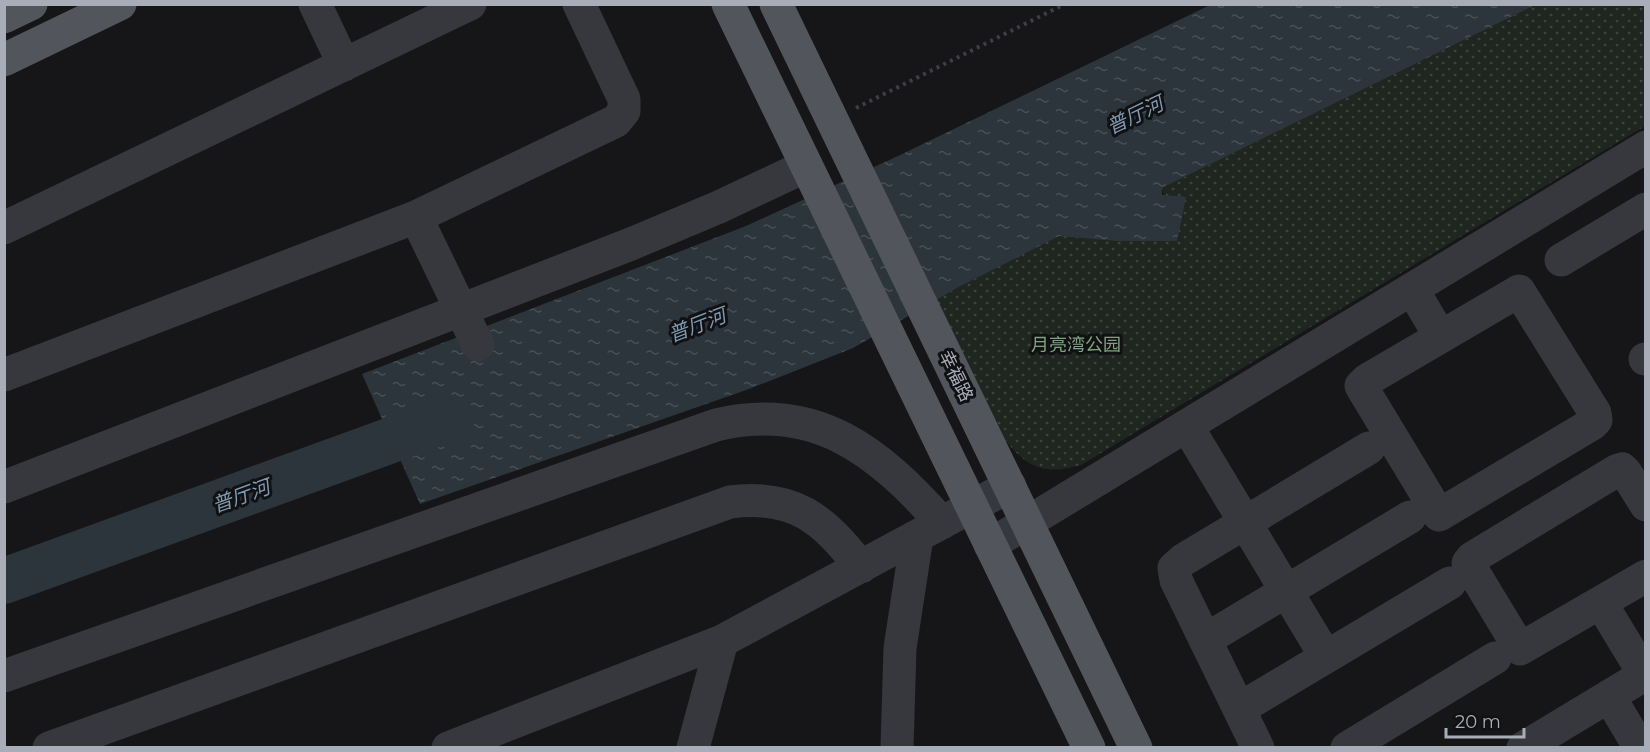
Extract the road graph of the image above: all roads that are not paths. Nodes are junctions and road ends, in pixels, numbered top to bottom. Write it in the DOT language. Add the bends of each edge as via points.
graph roads {
  1 [pos="31,4"];
  2 [pos="120,4"];
  3 [pos="315,4"];
  4 [pos="470,4"];
  5 [pos="579,4"];
  6 [pos="728,4"];
  7 [pos="776,4"];
  8 [pos="4,17"];
  9 [pos="4,60"];
  10 [pos="344,65"];
  11 [pos="1646,147"];
  12 [pos="806,166"];
  13 [pos="1573,191"];
  14 [pos="1646,209"];
  15 [pos="416,217"];
  16 [pos="4,228"];
  17 [pos="1600,236"];
  18 [pos="1561,260"];
  19 [pos="1412,289"];
  20 [pos="1440,336"];
  21 [pos="478,345"];
  22 [pos="4,375"];
  23 [pos="1187,426"];
  24 [pos="1369,448"];
  25 [pos="1010,486"];
  26 [pos="4,487"];
  27 [pos="1646,505"];
  28 [pos="972,507"];
  29 [pos="1410,517"];
  30 [pos="1245,522"];
  31 [pos="1028,523"];
  32 [pos="929,530"];
  33 [pos="990,545"];
  34 [pos="861,567"];
  35 [pos="1646,576"];
  36 [pos="1450,583"];
  37 [pos="1287,591"];
  38 [pos="1601,603"];
  39 [pos="1205,639"];
  40 [pos="722,641"];
  41 [pos="1326,657"];
  42 [pos="1495,658"];
  43 [pos="1645,674"];
  44 [pos="4,676"];
  45 [pos="1609,696"];
  46 [pos="1239,709"];
  47 [pos="49,747"];
  48 [pos="448,747"];
  49 [pos="693,747"];
  50 [pos="897,747"];
  51 [pos="1089,747"];
  52 [pos="1136,747"];
  53 [pos="1258,747"];
  54 [pos="1347,747"];
  55 [pos="1523,747"];
  56 [pos="1640,747"];
  1 -- 8 [label="main road"];
  2 -- 9 [label="main road"];
  3 -- 10 [label="street"];
  4 -- 10 [label="street"];
  5 -- 15 [label="street" via="624,99 621,117"];
  6 -- 12 [label="main road"];
  7 -- 25 [label="main road, 幸福路"];
  10 -- 16 [label="street"];
  11 -- 13 [label="street"];
  12 -- 26 [label="street" via="649,237"];
  12 -- 28 [label="main road"];
  13 -- 17 [label="street"];
  13 -- 19 [label="street"];
  14 -- 17 [label="street"];
  15 -- 21 [label="street"];
  15 -- 22 [label="street"];
  17 -- 18 [label="street"];
  19 -- 20 [label="street"];
  19 -- 23 [label="street"];
  20 -- 20 [label="street" via="1519,291 1596,420 1439,515 1361,386"];
  23 -- 30 [label="street"];
  23 -- 31 [label="street"];
  24 -- 30 [label="street"];
  25 -- 28 [label="street"];
  25 -- 31 [label="main road, 幸福路"];
  27 -- 38 [label="street" via="1622,469 1468,563 1520,649"];
  28 -- 32 [label="street"];
  28 -- 33 [label="main road"];
  29 -- 37 [label="street"];
  30 -- 37 [label="street"];
  30 -- 39 [label="street" via="1174,568"];
  31 -- 33 [label="street"];
  31 -- 52 [label="main road, 幸福路"];
  32 -- 34 [label="street"];
  32 -- 44 [label="street" via="899,479 850,442 830,431 784,419 738,420"];
  32 -- 50 [label="street" via="900,648"];
  33 -- 51 [label="main road"];
  34 -- 40 [label="street"];
  34 -- 47 [label="street" via="839,539 811,515 772,501 730,502"];
  35 -- 38 [label="street"];
  36 -- 41 [label="street"];
  37 -- 39 [label="street"];
  37 -- 41 [label="street"];
  38 -- 43 [label="street"];
  39 -- 46 [label="street"];
  40 -- 48 [label="street"];
  40 -- 49 [label="street"];
  41 -- 46 [label="street"];
  42 -- 54 [label="street"];
  43 -- 45 [label="street"];
  45 -- 55 [label="street"];
  45 -- 56 [label="street"];
  46 -- 53 [label="street"];
}
